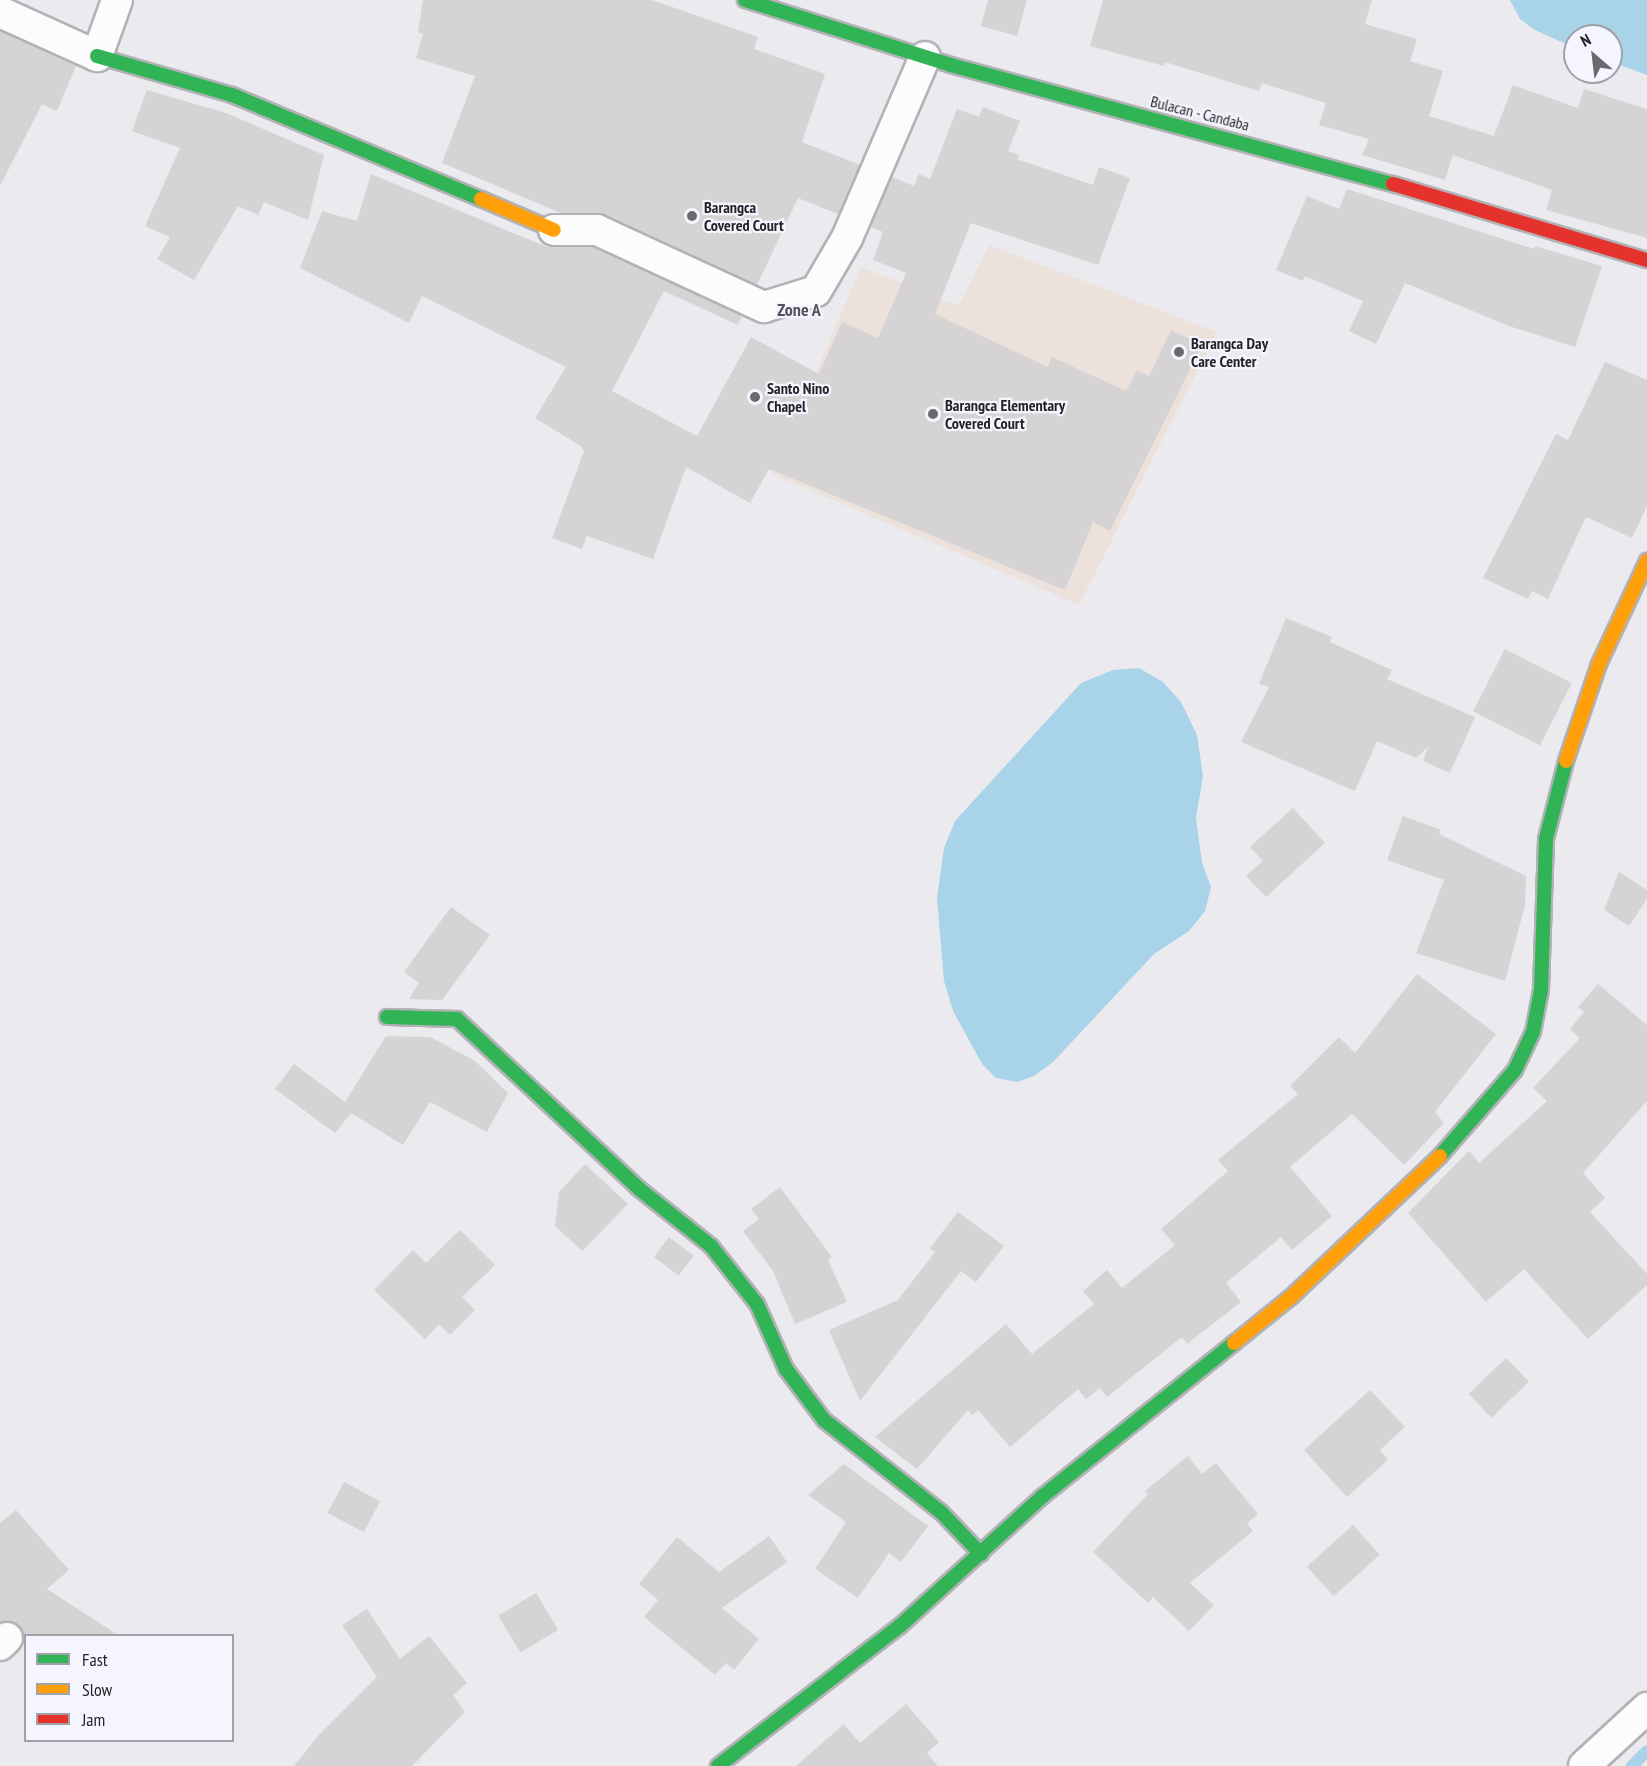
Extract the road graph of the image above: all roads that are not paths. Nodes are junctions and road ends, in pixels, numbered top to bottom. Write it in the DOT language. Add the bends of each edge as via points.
graph roads {
  1 [pos="117,0"];
  2 [pos="745,0"];
  3 [pos="0,12"];
  4 [pos="97,56"];
  5 [pos="925,57"];
  6 [pos="554,230"];
  7 [pos="1647,260"];
  8 [pos="1647,561"];
  9 [pos="387,1017"];
  10 [pos="981,1554"];
  11 [pos="1647,1708"];
  12 [pos="718,1766"];
  13 [pos="1584,1766"];
  1 -- 4 [label="street"];
  2 -- 5 [label="street, Bulacan - Candaba"];
  3 -- 4 [label="street"];
  4 -- 6 [label="street" via="232,95"];
  5 -- 6 [label="street" via="847,238 816,291 764,307 597,230"];
  5 -- 7 [label="street, Bulacan - Candaba" via="1321,162"];
  8 -- 10 [label="street" via="1599,664 1563,771 1546,839 1541,990 1533,1032 1515,1070 1434,1163 1291,1296 1043,1496"];
  9 -- 10 [label="street" via="457,1019 638,1188 711,1246 757,1304 786,1369 824,1420 941,1512"];
  10 -- 12 [label="street" via="900,1626"];
  11 -- 13 [label="street"];
}
